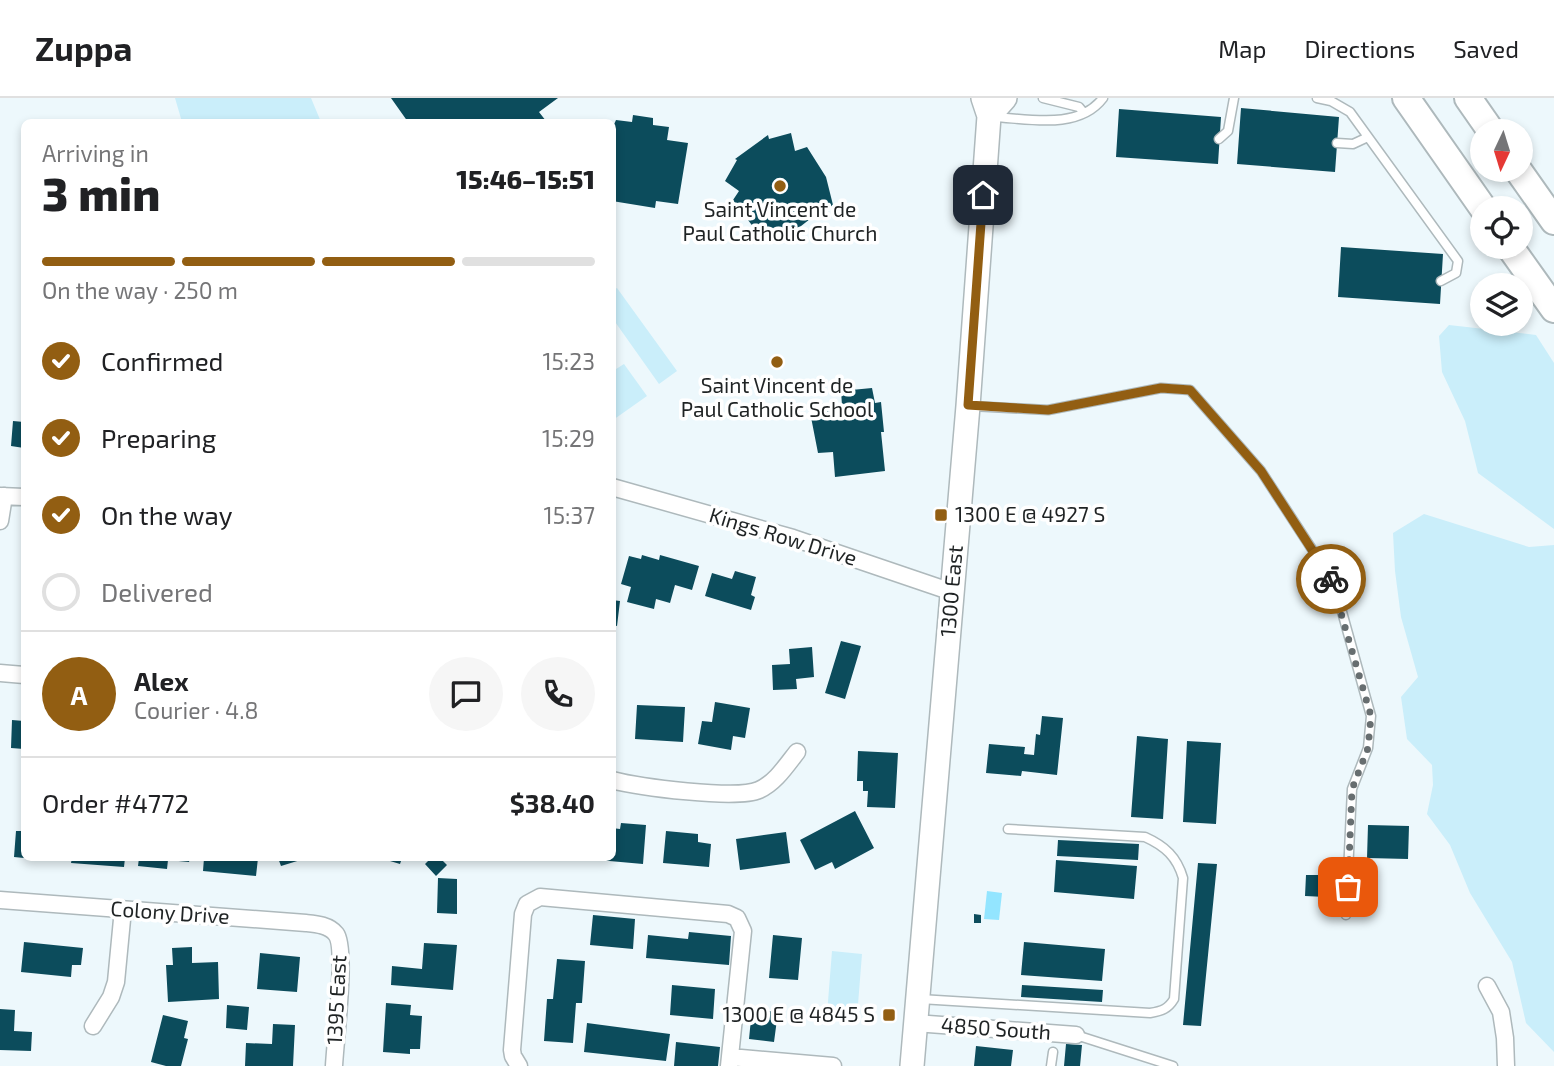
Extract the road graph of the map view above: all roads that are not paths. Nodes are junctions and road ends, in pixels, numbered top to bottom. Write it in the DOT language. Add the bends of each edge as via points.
graph roads {
  1 [pos="1005,98"];
  2 [pos="1043,98"];
  3 [pos="1103,98"];
  4 [pos="1234,98"];
  5 [pos="1317,98"];
  6 [pos="1406,98"];
  7 [pos="1468,98"];
  8 [pos="986,107"];
  9 [pos="1084,113"];
  10 [pos="1483,119"];
  11 [pos="1368,137"];
  12 [pos="1219,139"];
  13 [pos="1337,143"];
  14 [pos="1527,182"];
  15 [pos="1475,196"];
  16 [pos="1554,220"];
  17 [pos="1519,259"];
  18 [pos="1441,281"];
  19 [pos="1554,309"];
  20 [pos="968,405"];
  21 [pos="616,488"];
  22 [pos="2,496"];
  23 [pos="21,497"];
  24 [pos="0,521"];
  25 [pos="952,592"];
  26 [pos="0,673"];
  27 [pos="21,675"];
  28 [pos="797,752"];
  29 [pos="616,781"];
  30 [pos="1008,829"];
  31 [pos="0,900"];
  32 [pos="123,909"];
  33 [pos="1346,915"];
  34 [pos="337,935"];
  35 [pos="1487,986"];
  36 [pos="917,999"];
  37 [pos="915,1023"];
  38 [pos="93,1026"];
  39 [pos="1076,1035"];
  40 [pos="1053,1052"];
  41 [pos="730,1062"];
  42 [pos="334,1066"];
  43 [pos="519,1066"];
  44 [pos="833,1066"];
  45 [pos="912,1066"];
  46 [pos="1051,1066"];
  47 [pos="1173,1066"];
  48 [pos="1506,1066"];
  1 -- 8 [label="main road"];
  2 -- 9 [label="lane" via="1079,107"];
  3 -- 9 [label="lane"];
  4 -- 12 [label="lane" via="1228,131"];
  5 -- 11 [label="lane" via="1349,112"];
  6 -- 15 [label="main road"];
  7 -- 10 [label="main road"];
  8 -- 9 [label="lane" via="1053,120"];
  8 -- 20 [label="main road, 1300 East"];
  11 -- 13 [label="lane" via="1353,144"];
  11 -- 18 [label="lane" via="1458,261 1456,273"];
  14 -- 16 [label="main road"];
  17 -- 19 [label="main road"];
  20 -- 25 [label="main road, 1300 East"];
  20 -- 33 [label="lane" via="1048,410 1161,388 1190,390 1261,471 1334,583 1371,716 1368,748 1352,789"];
  21 -- 25 [label="street, Kings Row Drive" via="793,538"];
  22 -- 23 [label="street"];
  22 -- 24 [label="street"];
  25 -- 36 [label="main road, 1300 East"];
  26 -- 27 [label="street"];
  28 -- 29 [label="street" via="774,780 749,793"];
  30 -- 36 [label="lane" via="1145,837 1171,853 1183,878 1174,999 1162,1011 1150,1013"];
  31 -- 32 [label="street, Colony Drive"];
  32 -- 34 [label="street, Colony Drive" via="314,924"];
  32 -- 38 [label="street" via="116,982"];
  34 -- 42 [label="street, 1395 East" via="341,955"];
  35 -- 48 [label="street" via="1501,1012"];
  36 -- 37 [label="main road, 1300 East"];
  37 -- 39 [label="street, 4850 South"];
  37 -- 45 [label="main road, 1300 East"];
  39 -- 47 [label="lane"];
  40 -- 46 [label="lane"];
  41 -- 43 [label="street" via="743,931 737,918 540,897 527,904 523,914 512,1050"];
  41 -- 44 [label="street"];
}
